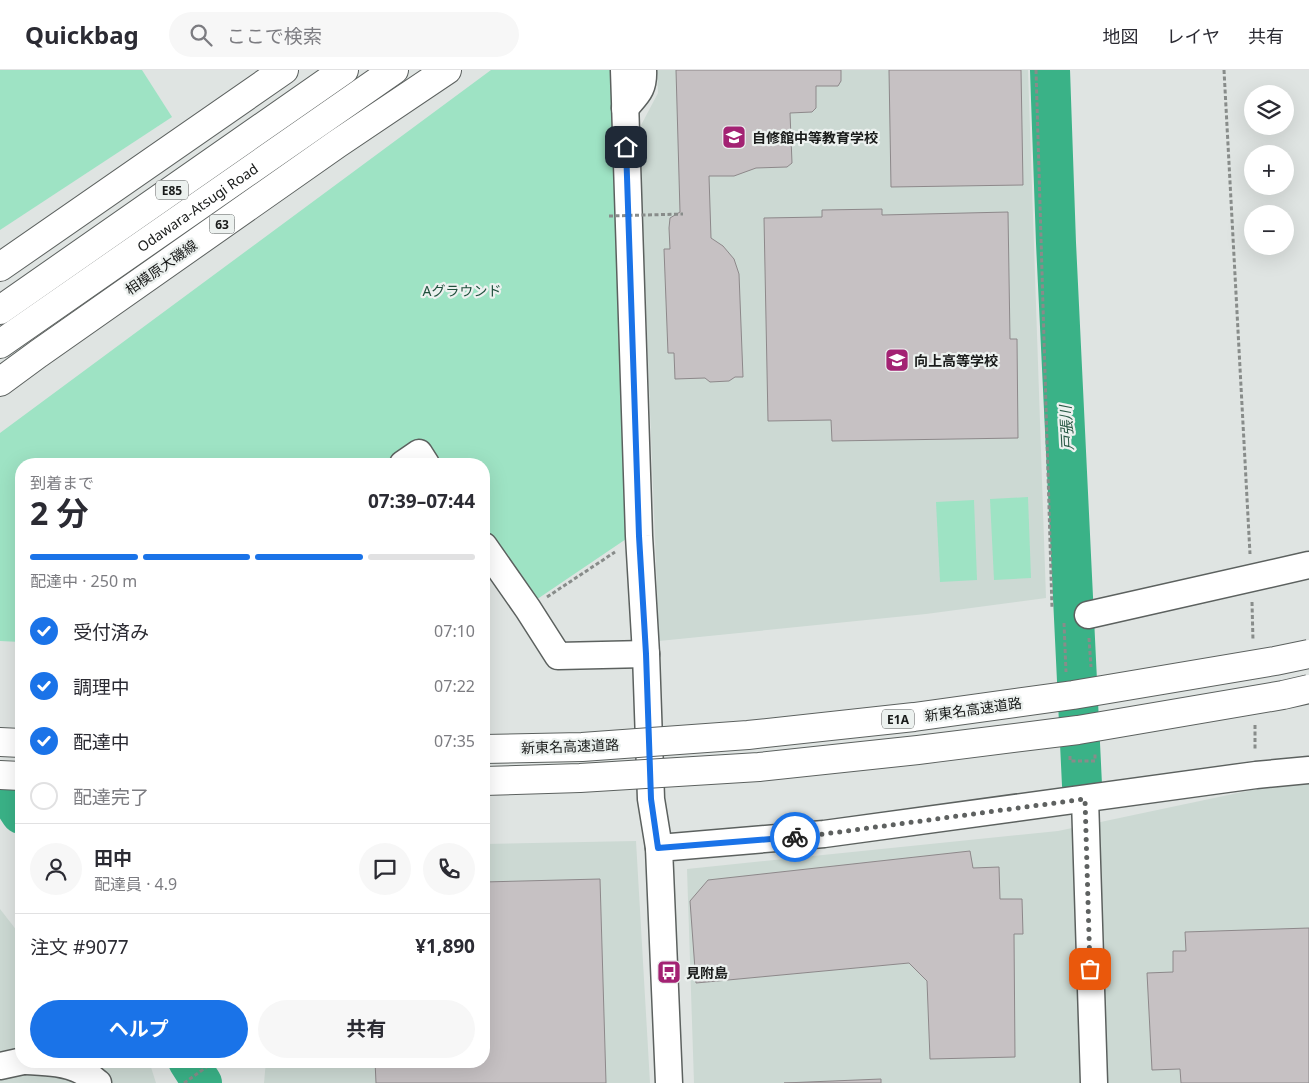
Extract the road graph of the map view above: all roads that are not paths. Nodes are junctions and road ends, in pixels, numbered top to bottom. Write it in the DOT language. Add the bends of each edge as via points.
graph roads {
  1 [pos="284,70"];
  2 [pos="344,70"];
  3 [pos="394,70"];
  4 [pos="447,70"];
  5 [pos="624,70"];
  6 [pos="643,70"];
  7 [pos="625,108"];
  8 [pos="0,267"];
  9 [pos="0,310"];
  10 [pos="0,344"];
  11 [pos="0,382"];
  12 [pos="412,458"];
  13 [pos="422,458"];
  14 [pos="490,555"];
  15 [pos="1309,566"];
  16 [pos="1088,615"];
  17 [pos="646,654"];
  18 [pos="1309,654"];
  19 [pos="1309,689"];
  20 [pos="0,742"];
  21 [pos="15,743"];
  22 [pos="490,749"];
  23 [pos="1309,770"];
  24 [pos="0,775"];
  25 [pos="15,776"];
  26 [pos="490,781"];
  27 [pos="1085,799"];
  28 [pos="658,848"];
  29 [pos="15,1063"];
  30 [pos="0,1066"];
  31 [pos="74,1068"];
  32 [pos="98,1083"];
  33 [pos="669,1083"];
  34 [pos="1094,1083"];
  1 -- 8 [label="main road"];
  2 -- 9 [label="main road, Odawara-Atsugi Road / E85"];
  3 -- 10 [label="main road, Odawara-Atsugi Road / E85"];
  4 -- 11 [label="main road, 相模原大磯線 / 63"];
  5 -- 7 [label="street"];
  6 -- 7 [label="street" via="640,92"];
  7 -- 17 [label="street"];
  12 -- 13 [label="street" via="419,453"];
  14 -- 17 [label="street" via="558,656"];
  15 -- 16 [label="street"];
  17 -- 28 [label="street" via="651,799"];
  18 -- 22 [label="main road, 新東名高速道路 / E1A, bridge" via="1073,695 914,717 748,735 582,747"];
  19 -- 26 [label="main road, bridge" via="1078,730 918,750 759,767"];
  20 -- 21 [label="main road"];
  23 -- 27 [label="street"];
  24 -- 25 [label="main road"];
  27 -- 28 [label="street" via="824,834"];
  27 -- 34 [label="street"];
  28 -- 33 [label="street"];
  29 -- 30 [label="street"];
  31 -- 32 [label="street"];
}
